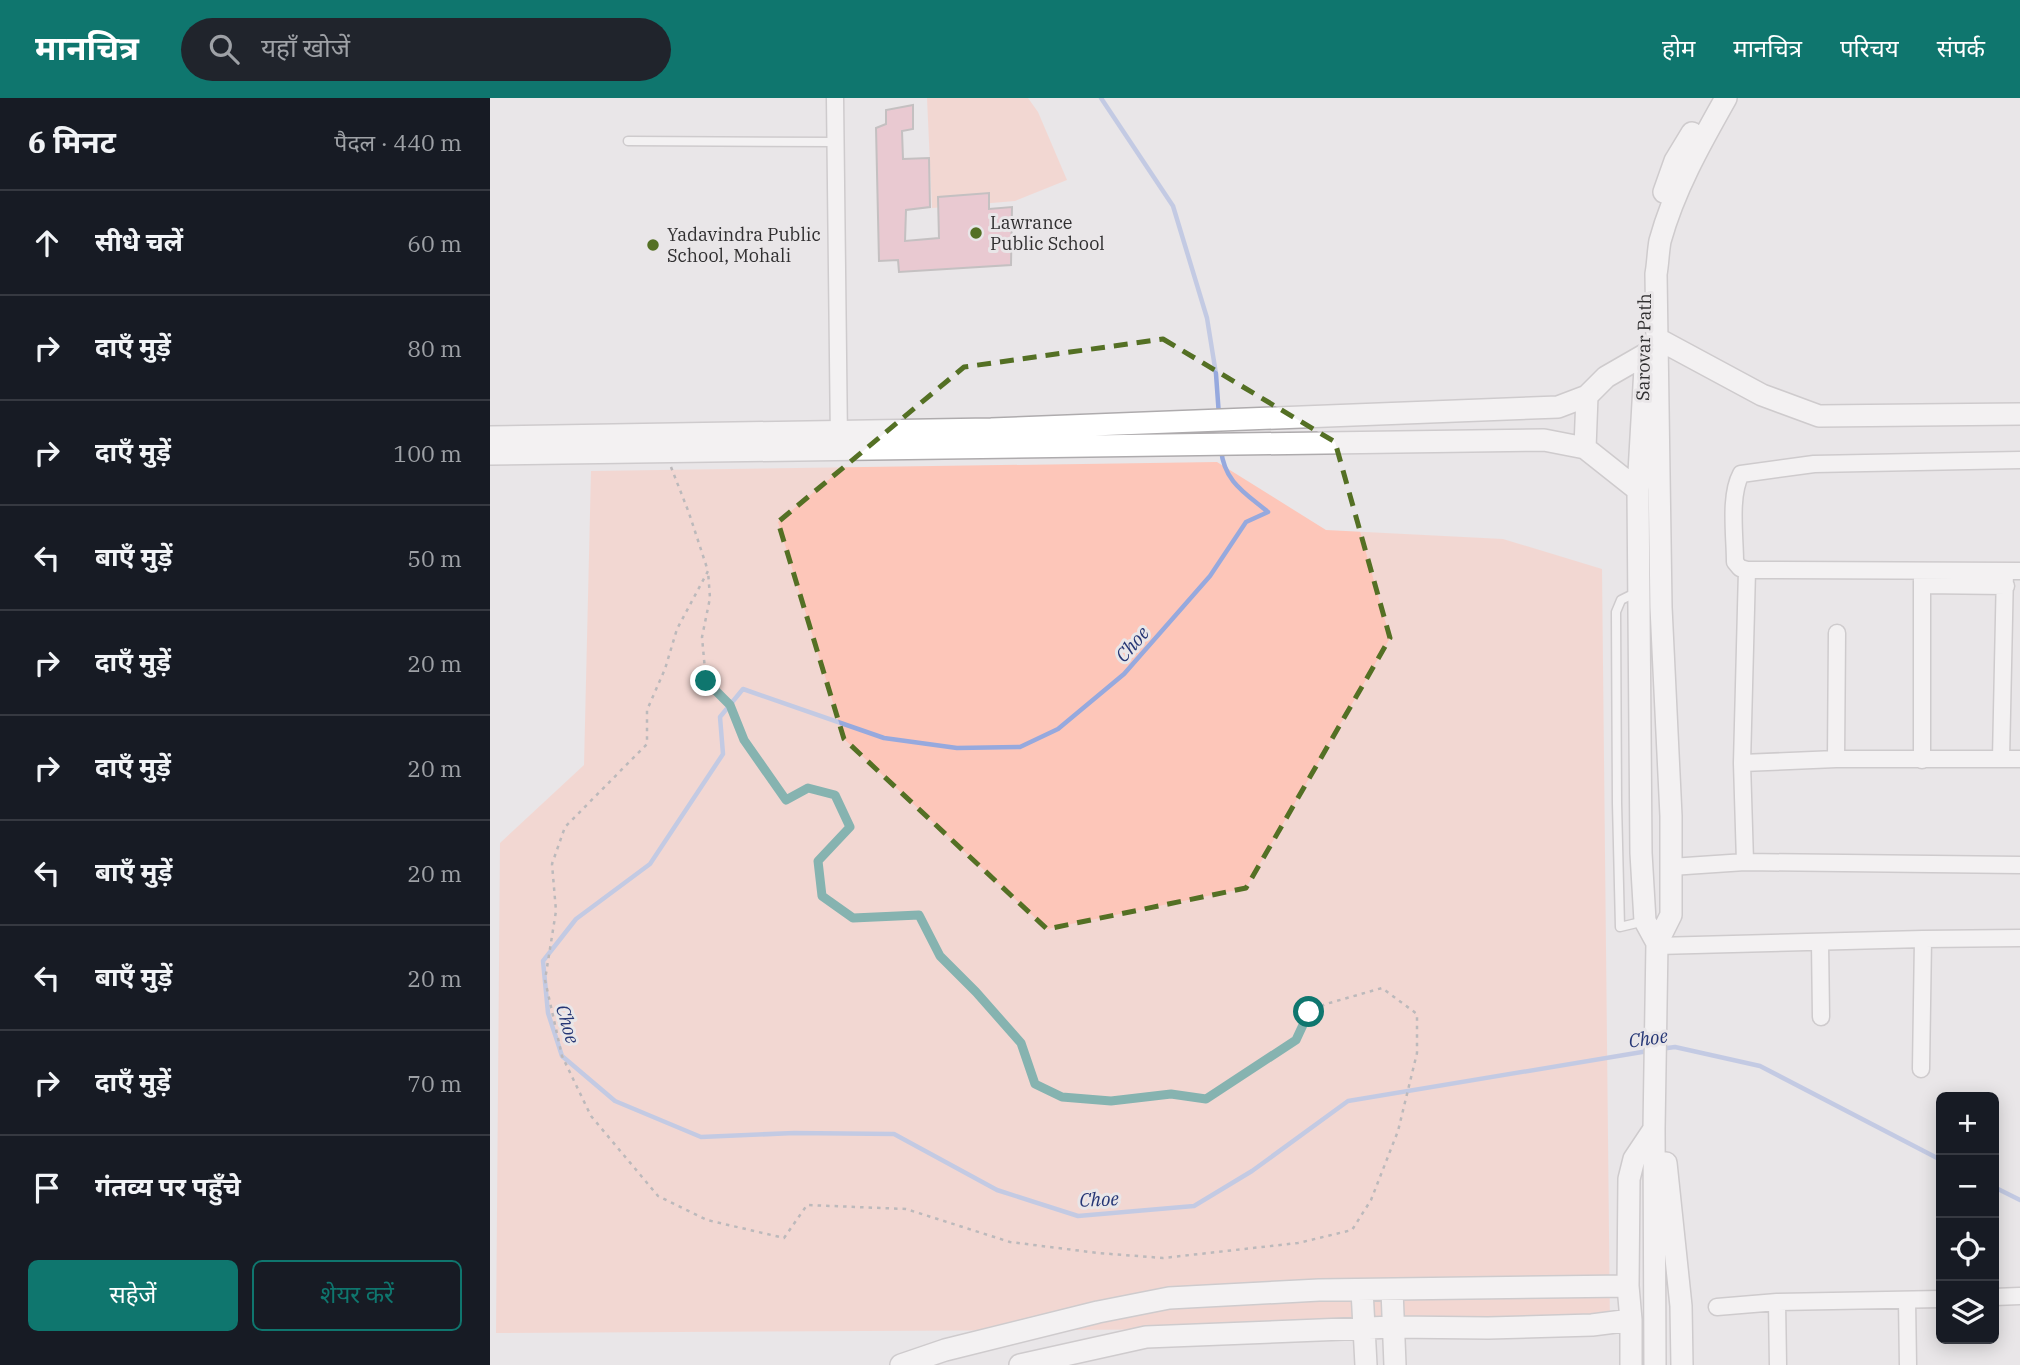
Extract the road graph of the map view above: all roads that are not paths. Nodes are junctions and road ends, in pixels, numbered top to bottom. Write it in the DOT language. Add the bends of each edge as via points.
graph roads {
  1 [pos="835,98"];
  2 [pos="1713,98"];
  3 [pos="1726,98"];
  4 [pos="628,141"];
  5 [pos="836,142"];
  6 [pos="1652,347"];
  7 [pos="1587,396"];
  8 [pos="2020,414"];
  9 [pos="1252,419"];
  10 [pos="1059,436"];
  11 [pos="490,437"];
  12 [pos="839,441"];
  13 [pos="1253,443"];
  14 [pos="1585,448"];
  15 [pos="490,454"];
  16 [pos="2020,460"];
  17 [pos="1638,490"];
  18 [pos="1746,570"];
  19 [pos="2011,576"];
  20 [pos="1922,578"];
  21 [pos="1837,633"];
  22 [pos="2001,759"];
  23 [pos="2020,759"];
  24 [pos="1836,760"];
  25 [pos="1922,760"];
  26 [pos="1742,763"];
  27 [pos="1745,862"];
  28 [pos="2020,865"];
  29 [pos="1671,867"];
  30 [pos="2020,938"];
  31 [pos="1923,939"];
  32 [pos="1820,942"];
  33 [pos="1657,945"];
  34 [pos="1821,1017"];
  35 [pos="1921,1069"];
  36 [pos="1654,1122"];
  37 [pos="1628,1286"];
  38 [pos="1362,1290"];
  39 [pos="1392,1290"];
  40 [pos="2020,1296"];
  41 [pos="1999,1297"];
  42 [pos="1936,1299"];
  43 [pos="1907,1300"];
  44 [pos="1777,1302"];
  45 [pos="1717,1307"];
  46 [pos="1631,1320"];
  47 [pos="1393,1327"];
  48 [pos="1364,1328"];
  49 [pos="901,1365"];
  50 [pos="1020,1365"];
  51 [pos="1366,1365"];
  52 [pos="1395,1365"];
  53 [pos="1631,1365"];
  54 [pos="1656,1365"];
  55 [pos="1682,1365"];
  56 [pos="1778,1365"];
  57 [pos="1908,1365"];
  1 -- 5 [label="street"];
  2 -- 6 [label="main road, Sarovar Path" via="1675,161 1646,240"];
  3 -- 6 [label="main road" via="1675,198 1660,243"];
  4 -- 5 [label="lane"];
  5 -- 12 [label="street"];
  6 -- 7 [label="main road" via="1605,377"];
  6 -- 8 [label="main road" via="1819,416"];
  6 -- 17 [label="main road, Sarovar Path"];
  6 -- 29 [label="main road"];
  7 -- 9 [label="main road" via="1558,407"];
  7 -- 14 [label="main road"];
  9 -- 10 [label="main road" via="1160,422"];
  9 -- 13 [label="main road"];
  10 -- 12 [label="main road"];
  10 -- 13 [label="main road" via="1158,445"];
  11 -- 12 [label="main road"];
  12 -- 15 [label="main road"];
  13 -- 14 [label="main road" via="1544,440"];
  14 -- 17 [label="main road"];
  16 -- 18 [label="street" via="1814,464 1741,474 1734,493 1735,562"];
  17 -- 33 [label="main road, Sarovar Path" via="1641,853 1645,921"];
  18 -- 20 [label="street"];
  18 -- 26 [label="street"];
  19 -- 20 [label="street"];
  19 -- 22 [label="street"];
  20 -- 25 [label="street"];
  21 -- 24 [label="street"];
  22 -- 23 [label="street"];
  22 -- 25 [label="street"];
  24 -- 25 [label="street"];
  24 -- 26 [label="street"];
  26 -- 27 [label="street"];
  27 -- 28 [label="street"];
  27 -- 29 [label="street"];
  29 -- 33 [label="main road" via="1671,915"];
  30 -- 31 [label="street"];
  31 -- 32 [label="street"];
  31 -- 35 [label="street"];
  32 -- 33 [label="street"];
  32 -- 34 [label="street"];
  33 -- 36 [label="main road"];
  36 -- 37 [label="main road" via="1630,1167"];
  36 -- 54 [label="main road"];
  36 -- 55 [label="main road" via="1663,1125 1681,1306"];
  37 -- 39 [label="main road"];
  37 -- 46 [label="main road"];
  38 -- 39 [label="main road"];
  38 -- 48 [label="main road"];
  38 -- 49 [label="main road" via="1169,1298 945,1350"];
  39 -- 47 [label="main road"];
  40 -- 41 [label="street"];
  42 -- 43 [label="street"];
  43 -- 44 [label="street"];
  43 -- 57 [label="street"];
  44 -- 45 [label="street"];
  44 -- 56 [label="street"];
  46 -- 47 [label="main road" via="1592,1325"];
  46 -- 53 [label="main road"];
  47 -- 48 [label="main road"];
  47 -- 52 [label="main road"];
  48 -- 50 [label="main road" via="1146,1337"];
  48 -- 51 [label="main road"];
}
